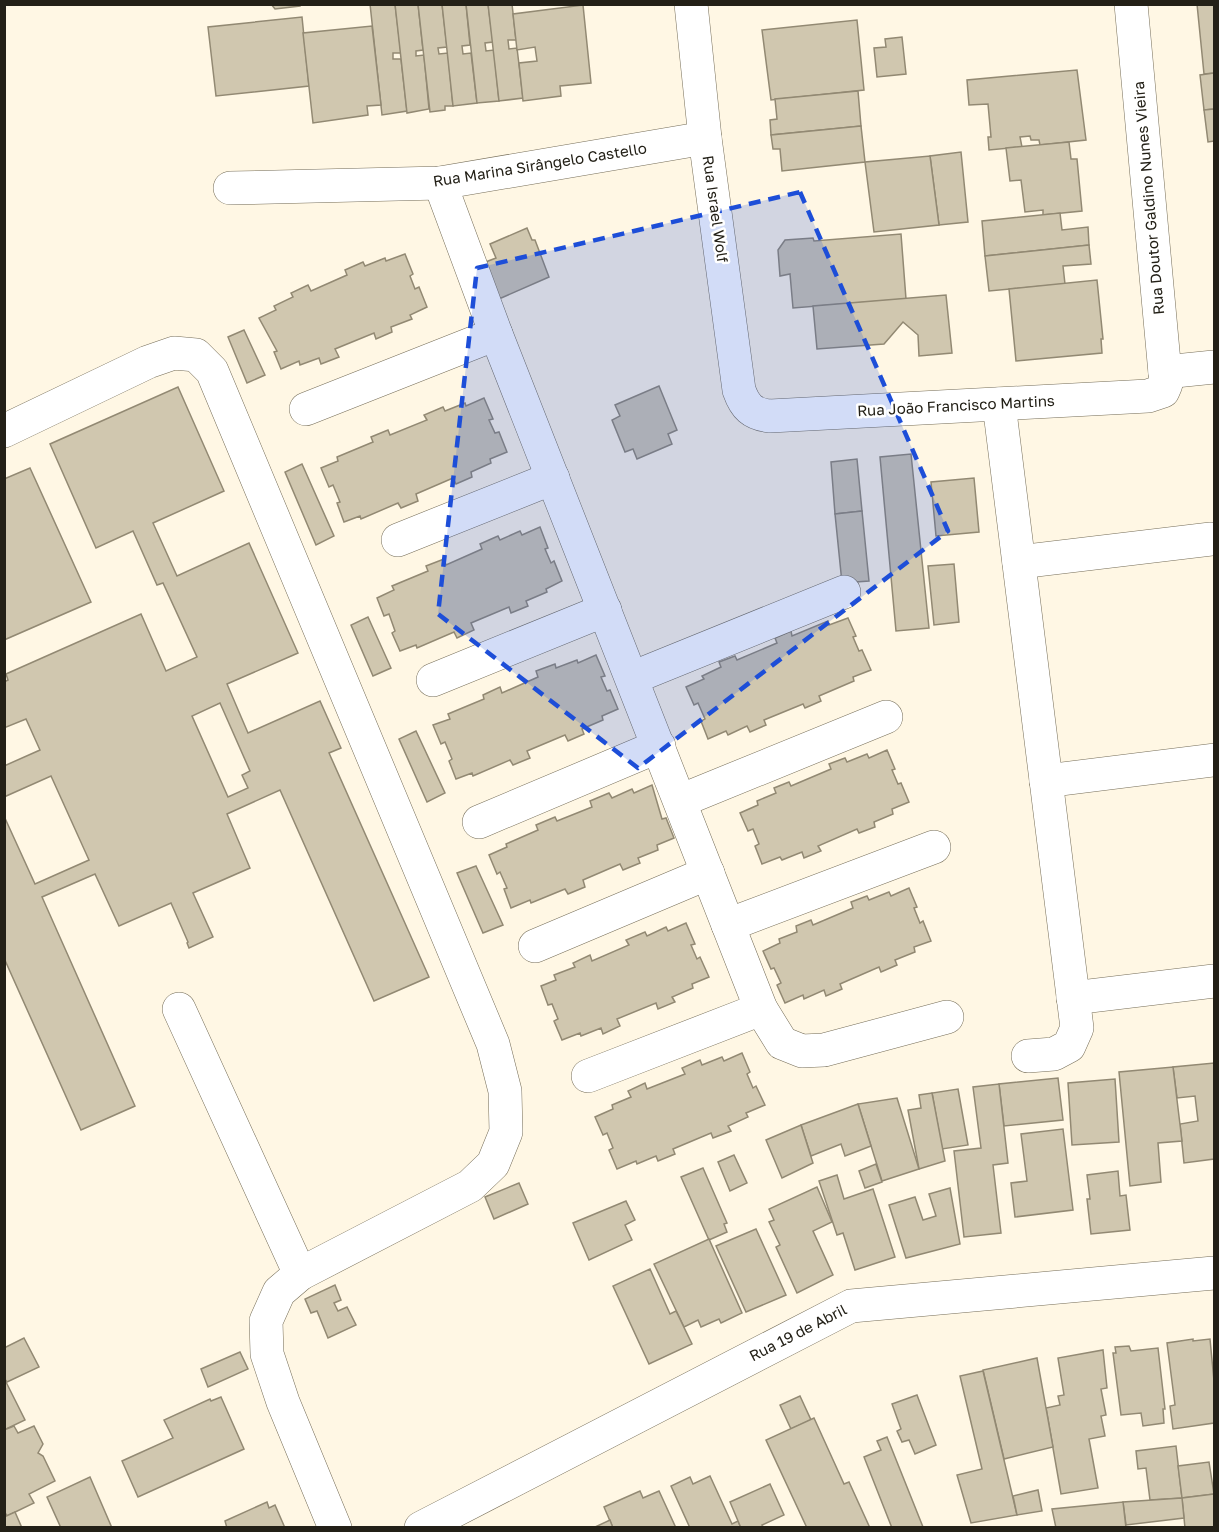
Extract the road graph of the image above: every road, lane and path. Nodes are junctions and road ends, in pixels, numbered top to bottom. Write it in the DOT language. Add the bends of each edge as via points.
graph roads {
  1 [pos="691,4"];
  2 [pos="1131,4"];
  3 [pos="705,138"];
  4 [pos="440,183"];
  5 [pos="230,188"];
  6 [pos="496,334"];
  7 [pos="1215,367"];
  8 [pos="1164,382"];
  9 [pos="999,404"];
  10 [pos="306,409"];
  11 [pos="750,410"];
  12 [pos="4,431"];
  13 [pos="553,478"];
  14 [pos="1211,539"];
  15 [pos="398,540"];
  16 [pos="1019,562"];
  17 [pos="844,592"];
  18 [pos="605,610"];
  19 [pos="632,678"];
  20 [pos="434,680"];
  21 [pos="886,717"];
  22 [pos="658,746"];
  23 [pos="1215,760"];
  24 [pos="1046,781"];
  25 [pos="680,801"];
  26 [pos="478,822"];
  27 [pos="934,847"];
  28 [pos="708,873"];
  29 [pos="728,925"];
  30 [pos="535,946"];
  31 [pos="1215,981"];
  32 [pos="1073,998"];
  33 [pos="179,1009"];
  34 [pos="761,1009"];
  35 [pos="947,1017"];
  36 [pos="1028,1056"];
  37 [pos="588,1076"];
  38 [pos="1215,1273"];
  39 [pos="300,1274"];
  40 [pos="334,1527"];
  41 [pos="421,1527"];
  1 -- 3 [label="street, Rua Israel Wolf"];
  2 -- 8 [label="street, Rua Doutor Galdino Nunes Vieira"];
  3 -- 4 [label="street, Rua Marina Sirângelo Castello"];
  3 -- 11 [label="street, Rua Israel Wolf" via="739,390"];
  4 -- 5 [label="street, Rua Marina Sirângelo Castello"];
  4 -- 6 [label="street"];
  6 -- 10 [label="street"];
  6 -- 13 [label="street"];
  7 -- 8 [label="street, Rua João Francisco Martins"];
  8 -- 9 [label="street, Rua João Francisco Martins" via="1148,396"];
  9 -- 11 [label="street, Rua João Francisco Martins" via="770,416"];
  9 -- 16 [label="street"];
  12 -- 39 [label="street" via="174,353 196,356 212,371 493,1044 505,1091 506,1132 493,1164 470,1186"];
  13 -- 15 [label="street"];
  13 -- 18 [label="street"];
  14 -- 16 [label="street"];
  16 -- 24 [label="street"];
  17 -- 19 [label="street"];
  18 -- 19 [label="street"];
  18 -- 20 [label="street"];
  19 -- 22 [label="street"];
  21 -- 25 [label="street"];
  22 -- 25 [label="street"];
  22 -- 26 [label="street"];
  23 -- 24 [label="street"];
  24 -- 32 [label="street"];
  25 -- 28 [label="street"];
  27 -- 29 [label="street"];
  28 -- 29 [label="street"];
  28 -- 30 [label="street"];
  29 -- 34 [label="street"];
  31 -- 32 [label="street"];
  32 -- 36 [label="street" via="1077,1028 1069,1046 1054,1054"];
  33 -- 39 [label="street"];
  34 -- 35 [label="street" via="782,1043 802,1051 824,1050"];
  34 -- 37 [label="street"];
  38 -- 41 [label="street, Rua 19 de Abril" via="851,1306"];
  39 -- 40 [label="street" via="279,1292 266,1321 267,1354"];
}
